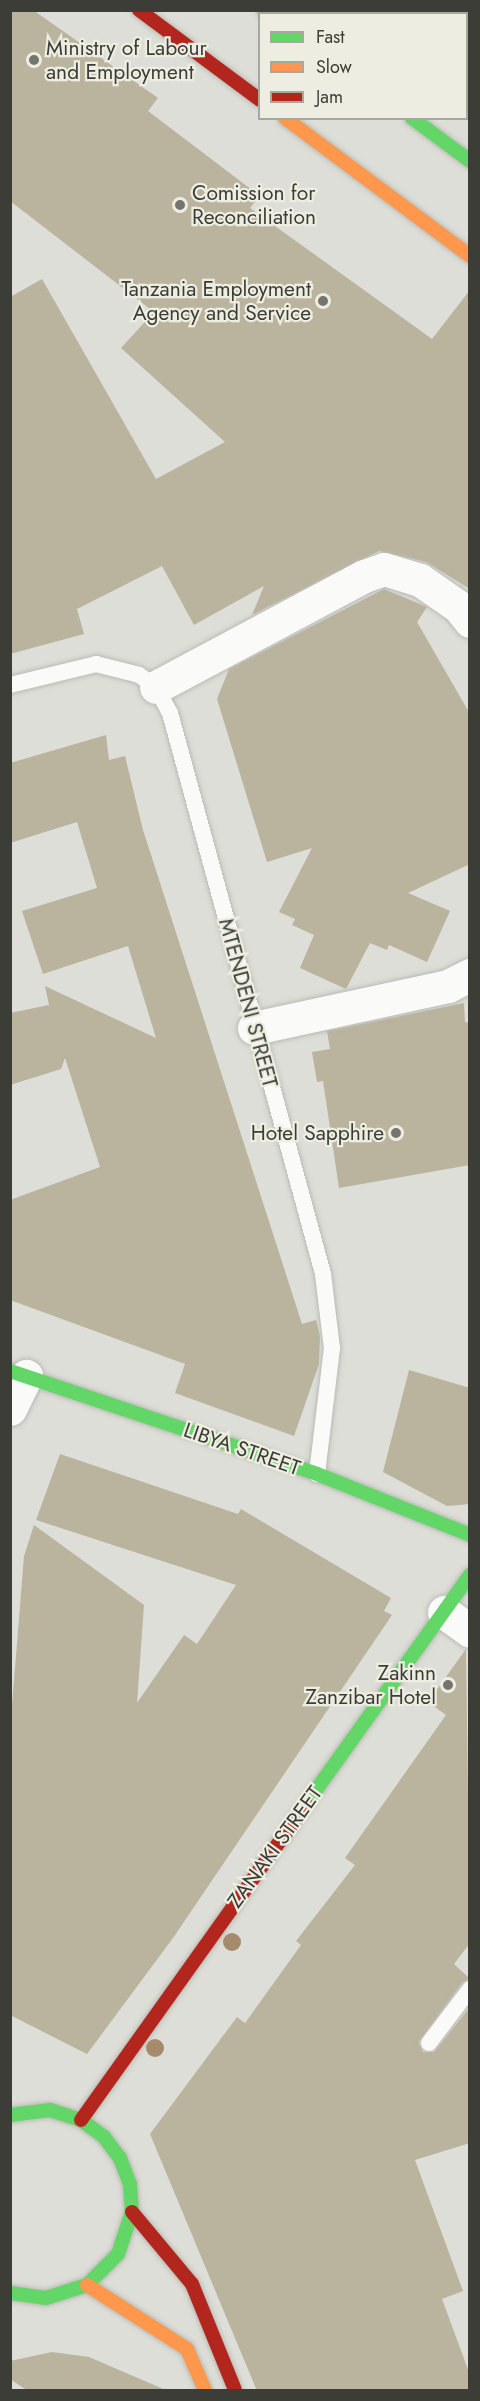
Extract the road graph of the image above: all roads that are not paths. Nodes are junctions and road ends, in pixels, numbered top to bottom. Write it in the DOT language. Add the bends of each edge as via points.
graph roads {
  1 [pos="139,10"];
  2 [pos="258,99"];
  3 [pos="288,120"];
  4 [pos="415,120"];
  5 [pos="470,161"];
  6 [pos="470,256"];
  7 [pos="470,621"];
  8 [pos="10,685"];
  9 [pos="156,687"];
  10 [pos="470,975"];
  11 [pos="254,1028"];
  12 [pos="18,1374"];
  13 [pos="10,1409"];
  14 [pos="317,1474"];
  15 [pos="470,1535"];
  16 [pos="470,1575"];
  17 [pos="444,1611"];
  18 [pos="470,1631"];
  19 [pos="470,1989"];
  20 [pos="429,2043"];
  21 [pos="13,2112"];
  22 [pos="81,2120"];
  23 [pos="132,2212"];
  24 [pos="87,2285"];
  25 [pos="10,2294"];
  26 [pos="205,2391"];
  27 [pos="235,2391"];
  1 -- 2 [label="main road"];
  3 -- 6 [label="main road"];
  4 -- 5 [label="main road"];
  7 -- 9 [label="street" via="459,607 420,580 384,569"];
  8 -- 9 [label="lane" via="96,664 139,675"];
  9 -- 11 [label="lane, MTENDENI STREET" via="170,713"];
  10 -- 11 [label="street" via="448,986"];
  11 -- 14 [label="lane, MTENDENI STREET" via="323,1274 332,1348"];
  12 -- 13 [label="street"];
  12 -- 14 [label="main road, LIBYA STREET"];
  14 -- 15 [label="main road, LIBYA STREET"];
  16 -- 17 [label="main road, ZANAKI STREET"];
  17 -- 18 [label="street"];
  17 -- 22 [label="main road, ZANAKI STREET"];
  19 -- 20 [label="lane"];
  21 -- 22 [label="main road" via="50,2110"];
  22 -- 23 [label="main road" via="104,2137 120,2158 130,2184"];
  23 -- 24 [label="main road" via="118,2254"];
  23 -- 27 [label="main road" via="192,2284"];
  24 -- 25 [label="main road" via="46,2298"];
  24 -- 26 [label="main road" via="187,2349"];
}
